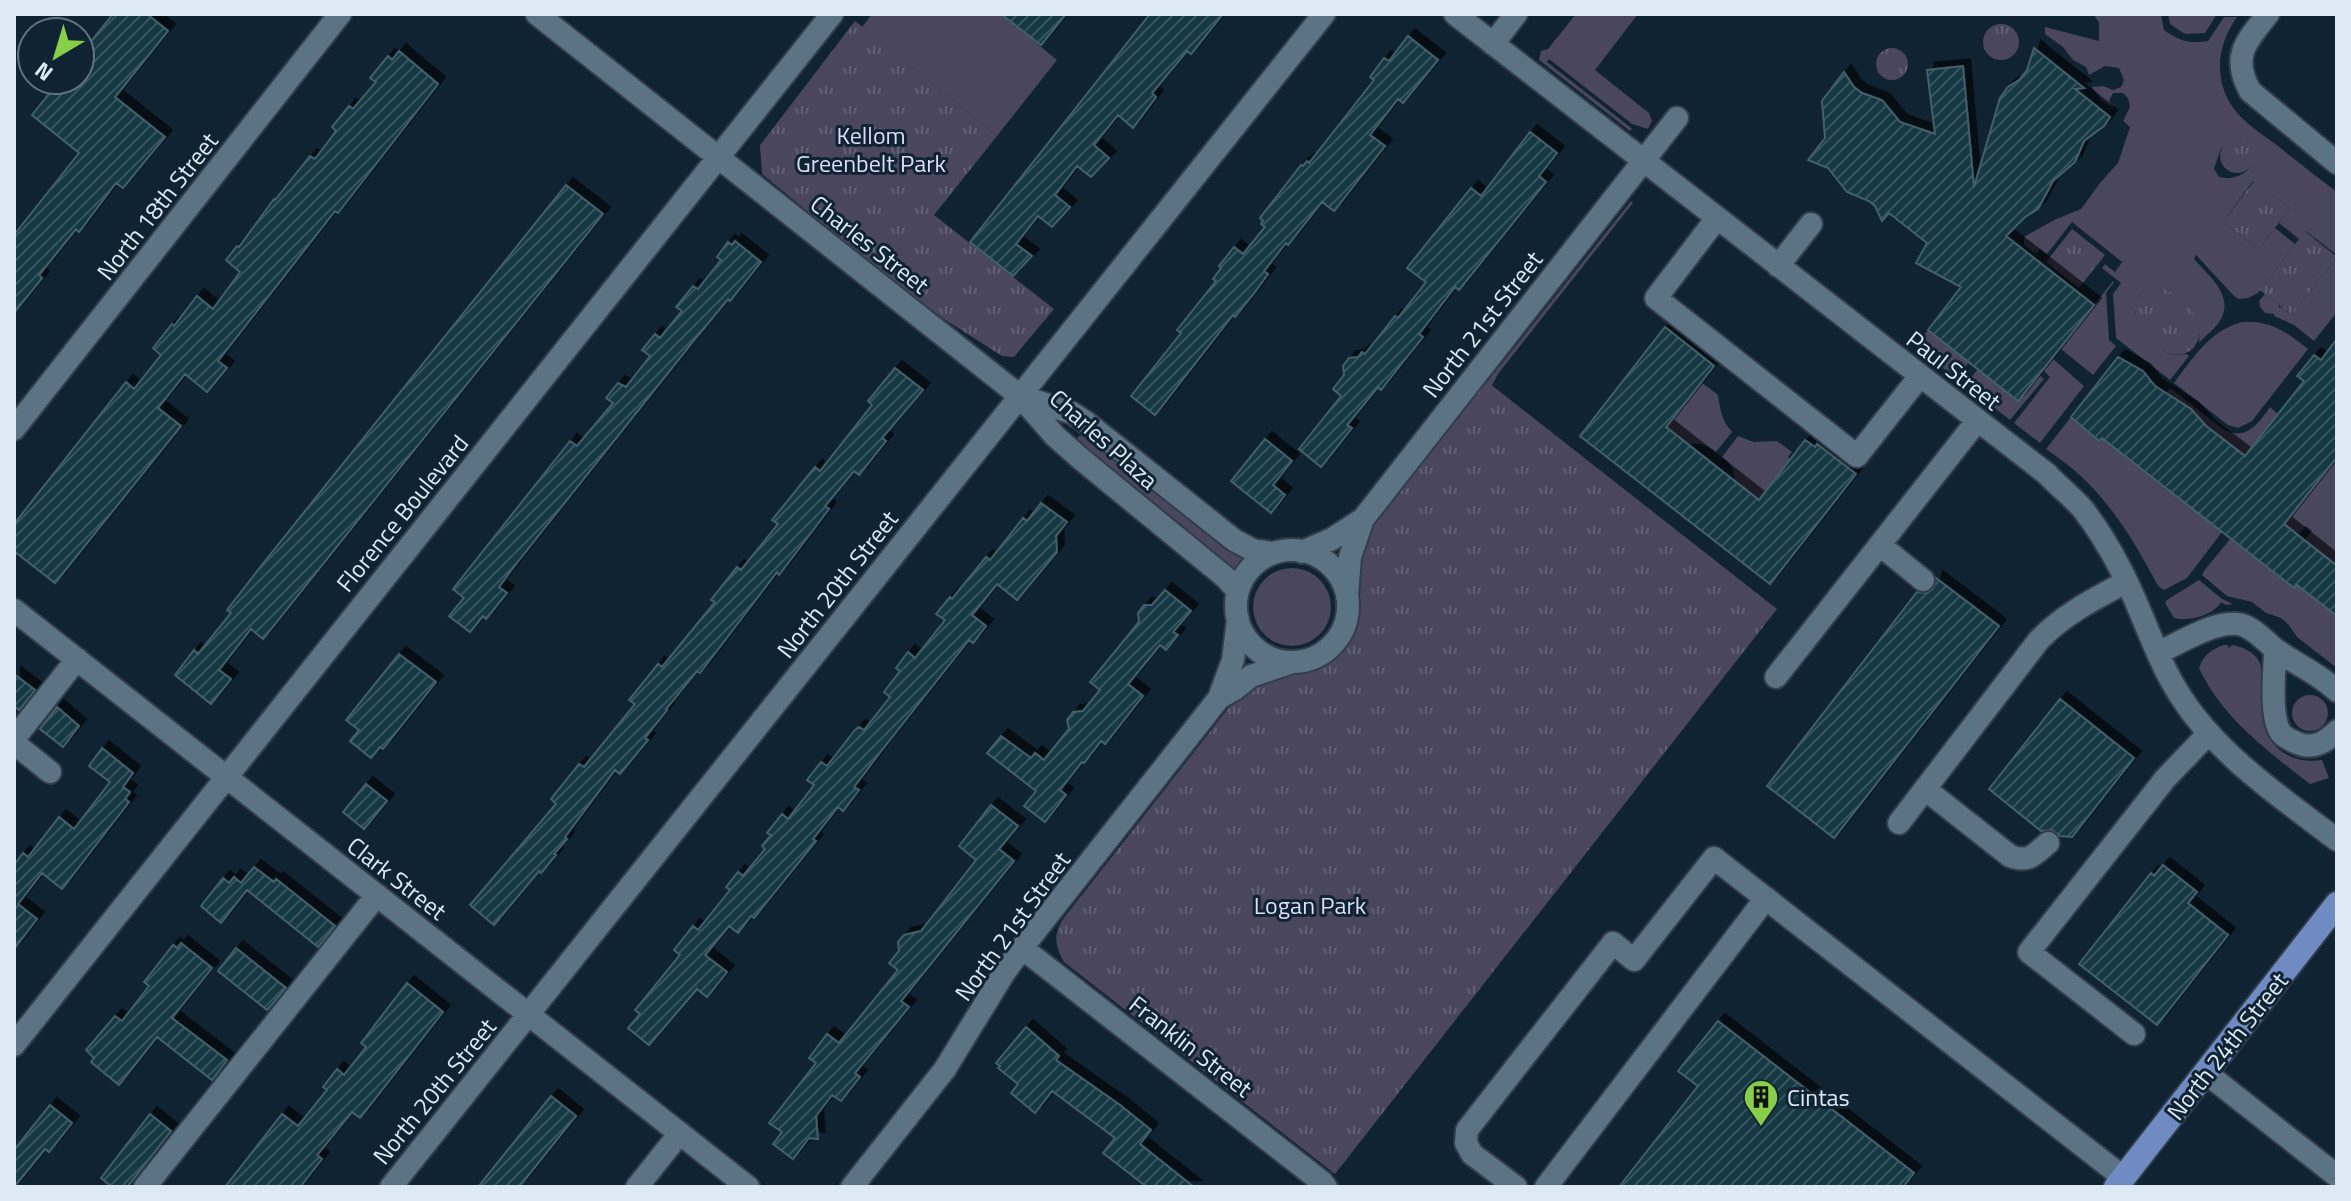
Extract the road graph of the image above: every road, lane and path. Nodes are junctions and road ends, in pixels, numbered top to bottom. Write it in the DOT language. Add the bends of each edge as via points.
graph roads {
  1 [pos="340,14"];
  2 [pos="537,14"];
  3 [pos="832,14"];
  4 [pos="1324,14"];
  5 [pos="1455,14"];
  6 [pos="1516,14"];
  7 [pos="2268,14"];
  8 [pos="1493,44"];
  9 [pos="1677,118"];
  10 [pos="718,158"];
  11 [pos="1643,161"];
  12 [pos="2337,163"];
  13 [pos="1717,218"];
  14 [pos="1811,224"];
  15 [pos="1778,266"];
  16 [pos="1920,376"];
  17 [pos="1020,396"];
  18 [pos="1977,421"];
  19 [pos="14,429"];
  20 [pos="1363,519"];
  21 [pos="1880,545"];
  22 [pos="1302,552"];
  23 [pos="1272,553"];
  24 [pos="1923,580"];
  25 [pos="2126,582"];
  26 [pos="1238,591"];
  27 [pos="1347,597"];
  28 [pos="14,610"];
  29 [pos="1238,619"];
  30 [pos="2275,649"];
  31 [pos="2158,653"];
  32 [pos="77,659"];
  33 [pos="1294,661"];
  34 [pos="1776,677"];
  35 [pos="2337,691"];
  36 [pos="1219,698"];
  37 [pos="2337,731"];
  38 [pos="2209,733"];
  39 [pos="14,741"];
  40 [pos="50,772"];
  41 [pos="226,777"];
  42 [pos="1925,789"];
  43 [pos="1899,823"];
  44 [pos="2337,840"];
  45 [pos="2048,843"];
  46 [pos="377,895"];
  47 [pos="1766,898"];
  48 [pos="2337,904"];
  49 [pos="1022,948"];
  50 [pos="528,1014"];
  51 [pos="2134,1034"];
  52 [pos="14,1045"];
  53 [pos="2206,1073"];
  54 [pos="680,1133"];
  55 [pos="2337,1176"];
  56 [pos="2120,1182"];
  57 [pos="145,1187"];
  58 [pos="391,1187"];
  59 [pos="637,1187"];
  60 [pos="748,1187"];
  61 [pos="852,1187"];
  62 [pos="1326,1187"];
  63 [pos="1516,1187"];
  64 [pos="1546,1187"];
  1 -- 19 [label="street, North 18th Street"];
  2 -- 10 [label="street, Charles Street"];
  3 -- 10 [label="street, Florence Boulevard"];
  4 -- 17 [label="street, North 20th Street"];
  5 -- 8 [label="street, Paul Street"];
  6 -- 8 [label="street"];
  7 -- 12 [label="street" via="2240,60 2243,78 2250,91"];
  8 -- 11 [label="street, Paul Street"];
  9 -- 11 [label="street, North 21st Street"];
  10 -- 17 [label="street, Charles Street"];
  10 -- 41 [label="street, Florence Boulevard"];
  11 -- 13 [label="street, Paul Street"];
  11 -- 20 [label="street, North 21st Street"];
  13 -- 15 [label="street, Paul Street"];
  13 -- 16 [label="street" via="1656,298 1845,447 1857,456"];
  14 -- 15 [label="street"];
  15 -- 16 [label="street, Paul Street"];
  16 -- 18 [label="street, Paul Street"];
  17 -- 23 [label="street, Charles Plaza" via="1072,413 1234,540"];
  17 -- 26 [label="street, Charles Plaza" via="1055,436"];
  17 -- 50 [label="street, North 20th Street"];
  18 -- 21 [label="street"];
  18 -- 25 [label="street, Paul Street" via="2047,474 2082,509"];
  20 -- 22 [label="street"];
  20 -- 27 [label="street" via="1350,557"];
  21 -- 24 [label="street"];
  21 -- 34 [label="street"];
  22 -- 23 [label="street"];
  22 -- 27 [label="street" via="1333,568"];
  23 -- 26 [label="street" via="1245,575"];
  25 -- 31 [label="street, Paul Street"];
  25 -- 42 [label="street" via="2054,624"];
  26 -- 29 [label="street"];
  27 -- 33 [label="street" via="1347,617 1335,642 1314,657"];
  28 -- 32 [label="street, Clark Street"];
  29 -- 33 [label="street" via="1257,649"];
  29 -- 36 [label="street" via="1233,660"];
  30 -- 31 [label="street" via="2245,626 2230,623"];
  30 -- 35 [label="street"];
  30 -- 37 [label="street" via="2274,711 2283,736 2315,746"];
  31 -- 38 [label="street, Paul Street"];
  32 -- 39 [label="street"];
  32 -- 41 [label="street, Clark Street"];
  33 -- 36 [label="street" via="1251,676"];
  36 -- 49 [label="street, North 21st Street"];
  38 -- 44 [label="street, Paul Street"];
  38 -- 51 [label="street" via="2165,779 2029,952"];
  39 -- 40 [label="street"];
  41 -- 46 [label="street, Clark Street"];
  41 -- 52 [label="street, Florence Boulevard"];
  42 -- 43 [label="street"];
  42 -- 45 [label="street" via="2010,856 2032,857"];
  46 -- 50 [label="street, Clark Street"];
  46 -- 57 [label="street"];
  47 -- 56 [label="street"];
  47 -- 63 [label="street" via="1714,858 1634,960 1613,943 1467,1130 1472,1154"];
  47 -- 64 [label="street"];
  48 -- 53 [label="main road, North 24th Street"];
  49 -- 61 [label="street, North 21st Street" via="945,1069"];
  49 -- 62 [label="street, Franklin Street"];
  50 -- 54 [label="street, Clark Street"];
  50 -- 58 [label="street, North 20th Street"];
  53 -- 55 [label="street"];
  53 -- 56 [label="main road, North 24th Street"];
  54 -- 59 [label="street"];
  54 -- 60 [label="street, Clark Street"];
}
